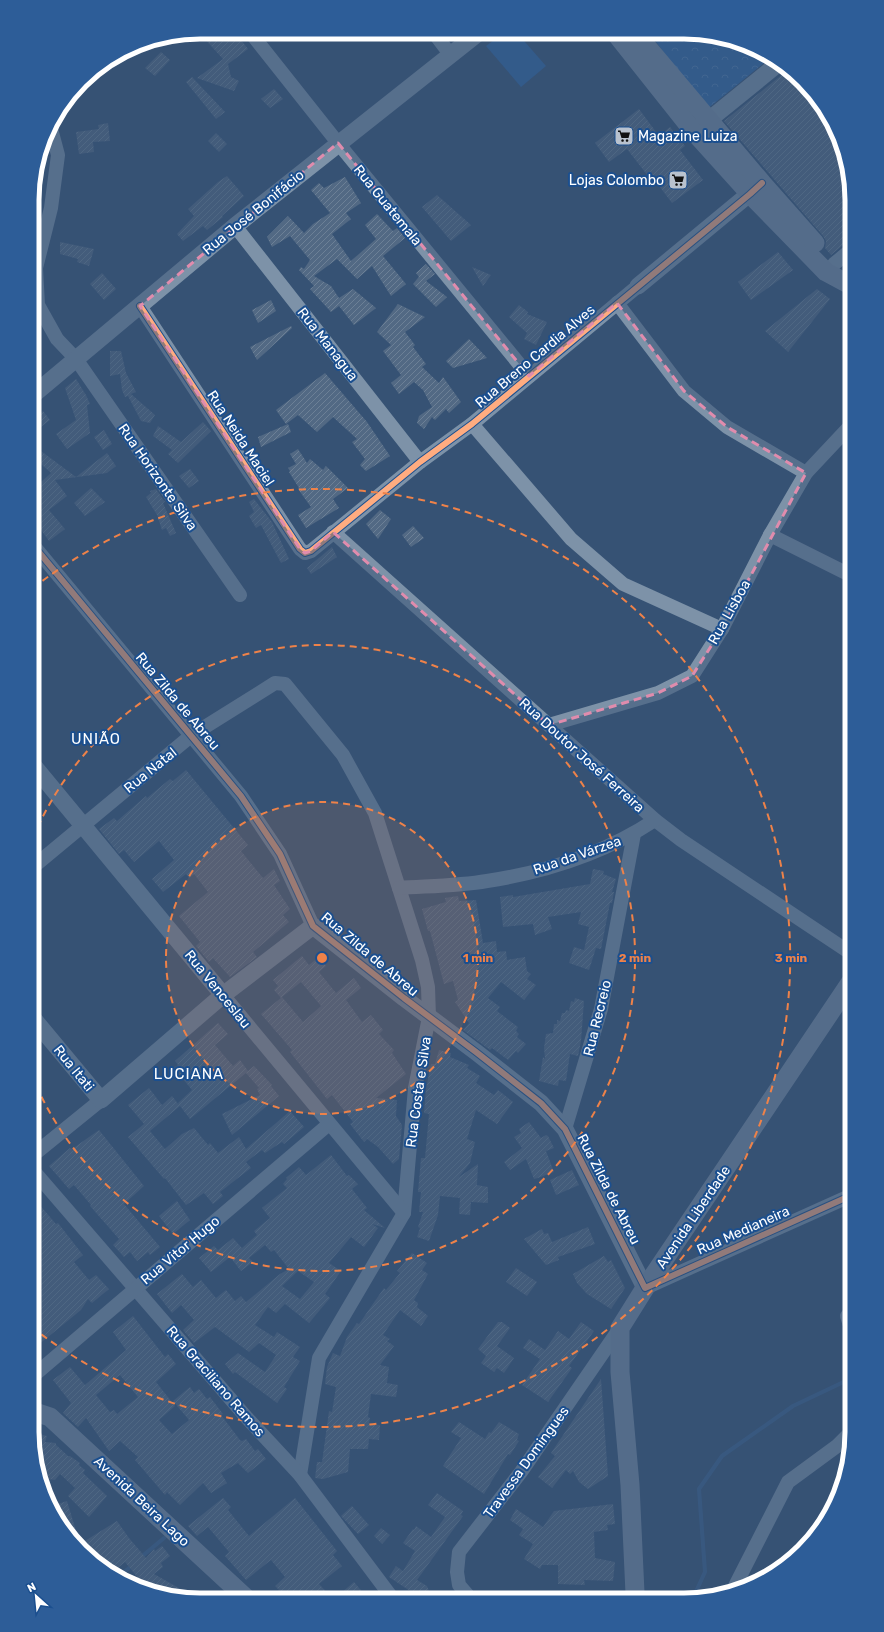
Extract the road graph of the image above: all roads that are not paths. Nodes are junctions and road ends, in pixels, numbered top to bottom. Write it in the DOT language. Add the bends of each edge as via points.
graph roads {
  1 [pos="256,39"];
  2 [pos="439,39"];
  3 [pos="470,39"];
  4 [pos="621,39"];
  5 [pos="640,39"];
  6 [pos="450,54"];
  7 [pos="774,67"];
  8 [pos="701,127"];
  9 [pos="53,135"];
  10 [pos="338,143"];
  11 [pos="756,189"];
  12 [pos="235,226"];
  13 [pos="39,252"];
  14 [pos="845,255"];
  15 [pos="834,264"];
  16 [pos="845,277"];
  17 [pos="845,282"];
  18 [pos="638,286"];
  19 [pos="618,303"];
  20 [pos="140,306"];
  21 [pos="39,307"];
  22 [pos="76,359"];
  23 [pos="529,376"];
  24 [pos="39,390"];
  25 [pos="472,424"];
  26 [pos="845,431"];
  27 [pos="420,462"];
  28 [pos="806,473"];
  29 [pos="333,532"];
  30 [pos="770,534"];
  31 [pos="39,552"];
  32 [pos="845,572"];
  33 [pos="240,595"];
  34 [pos="722,629"];
  35 [pos="275,682"];
  36 [pos="549,725"];
  37 [pos="192,735"];
  38 [pos="39,772"];
  39 [pos="655,820"];
  40 [pos="82,825"];
  41 [pos="634,834"];
  42 [pos="39,862"];
  43 [pos="399,888"];
  44 [pos="313,926"];
  45 [pos="845,949"];
  46 [pos="845,990"];
  47 [pos="223,995"];
  48 [pos="429,1017"];
  49 [pos="39,1025"];
  50 [pos="101,1100"];
  51 [pos="329,1124"];
  52 [pos="565,1129"];
  53 [pos="39,1150"];
  54 [pos="39,1177"];
  55 [pos="845,1198"];
  56 [pos="404,1212"];
  57 [pos="136,1288"];
  58 [pos="645,1288"];
  59 [pos="620,1328"];
  60 [pos="39,1371"];
  61 [pos="39,1413"];
  62 [pos="845,1437"];
  63 [pos="300,1475"];
  64 [pos="736,1584"];
  65 [pos="241,1593"];
  66 [pos="388,1593"];
  67 [pos="466,1593"];
  68 [pos="636,1593"];
  1 -- 10 [label="street, Rua Guatemala"];
  2 -- 6 [label="street"];
  3 -- 6 [label="street, Rua José Bonifácio"];
  4 -- 8 [label="main road"];
  5 -- 8 [label="main road"];
  6 -- 10 [label="street, Rua José Bonifácio"];
  7 -- 8 [label="street"];
  8 -- 11 [label="main road"];
  9 -- 13 [label="street, Rua Horizonte Silva" via="58,155 51,208"];
  10 -- 12 [label="street, Rua José Bonifácio"];
  10 -- 23 [label="street, Rua Guatemala"];
  11 -- 15 [label="main road"];
  11 -- 17 [label="main road" via="826,272"];
  11 -- 18 [label="street, Rua Breno Cardia Alves"];
  12 -- 20 [label="street, Rua José Bonifácio"];
  12 -- 27 [label="street, Rua Managua"];
  14 -- 15 [label="street"];
  15 -- 16 [label="main road"];
  18 -- 19 [label="street, Rua Breno Cardia Alves"];
  19 -- 23 [label="street, Rua Breno Cardia Alves"];
  19 -- 28 [label="street" via="684,391 727,427"];
  20 -- 22 [label="street, Rua José Bonifácio"];
  20 -- 29 [label="street, Rua Neida Maciel" via="300,549 305,553 311,551"];
  21 -- 22 [label="street, Rua Horizonte Silva" via="57,339"];
  22 -- 24 [label="street, Rua José Bonifácio"];
  22 -- 33 [label="street, Rua Horizonte Silva"];
  23 -- 25 [label="street, Rua Breno Cardia Alves"];
  25 -- 27 [label="street, Rua Breno Cardia Alves"];
  25 -- 34 [label="street" via="571,539 623,584"];
  26 -- 28 [label="street, Rua Lisboa"];
  27 -- 29 [label="street, Rua Breno Cardia Alves"];
  28 -- 30 [label="street, Rua Lisboa"];
  29 -- 36 [label="street, Rua Doutor José Ferreira"];
  30 -- 32 [label="street"];
  30 -- 34 [label="street, Rua Lisboa"];
  31 -- 37 [label="street, Rua Zilda de Abreu"];
  34 -- 36 [label="street, Rua Lisboa" via="692,676 658,694"];
  35 -- 37 [label="street, Rua Natal"];
  35 -- 43 [label="street, Rua Costa e Silva" via="285,684 343,755 375,812"];
  36 -- 39 [label="street, Rua Doutor José Ferreira"];
  37 -- 40 [label="street, Rua Natal"];
  37 -- 44 [label="street, Rua Zilda de Abreu" via="241,796 280,854"];
  38 -- 40 [label="street, Rua Venceslau"];
  39 -- 41 [label="street, Rua da Várzea"];
  39 -- 45 [label="street, Rua Doutor José Ferreira"];
  40 -- 42 [label="street, Rua Natal"];
  40 -- 47 [label="street, Rua Venceslau"];
  41 -- 43 [label="street, Rua da Várzea" via="546,869 486,882"];
  41 -- 52 [label="street, Rua Recreio" via="601,1009"];
  43 -- 48 [label="street, Rua Costa e Silva" via="422,960 428,987"];
  44 -- 47 [label="street"];
  44 -- 48 [label="street, Rua Zilda de Abreu"];
  46 -- 58 [label="main road, Avenida Liberdade"];
  47 -- 50 [label="street"];
  47 -- 51 [label="street, Rua Venceslau"];
  48 -- 52 [label="street, Rua Zilda de Abreu" via="541,1103"];
  48 -- 56 [label="street, Rua Costa e Silva" via="415,1088"];
  49 -- 50 [label="street, Rua Itati"];
  50 -- 53 [label="street"];
  51 -- 56 [label="street, Rua Venceslau"];
  51 -- 57 [label="street, Rua Vitor Hugo"];
  52 -- 58 [label="street, Rua Zilda de Abreu"];
  54 -- 57 [label="street, Rua Graciliano Ramos"];
  55 -- 58 [label="street, Rua Medianeira"];
  56 -- 63 [label="street, Rua Costa e Silva" via="319,1358"];
  57 -- 60 [label="street, Rua Vitor Hugo"];
  57 -- 63 [label="street, Rua Graciliano Ramos" via="247,1418"];
  58 -- 59 [label="main road, Avenida Liberdade"];
  59 -- 67 [label="street, Travessa Domingues" via="521,1472 459,1552 459,1585"];
  59 -- 68 [label="main road" via="620,1372"];
  61 -- 65 [label="main road, Avenida Beira Lago" via="50,1417"];
  62 -- 64 [label="street" via="788,1482"];
  63 -- 66 [label="street, Rua Graciliano Ramos"];
}
